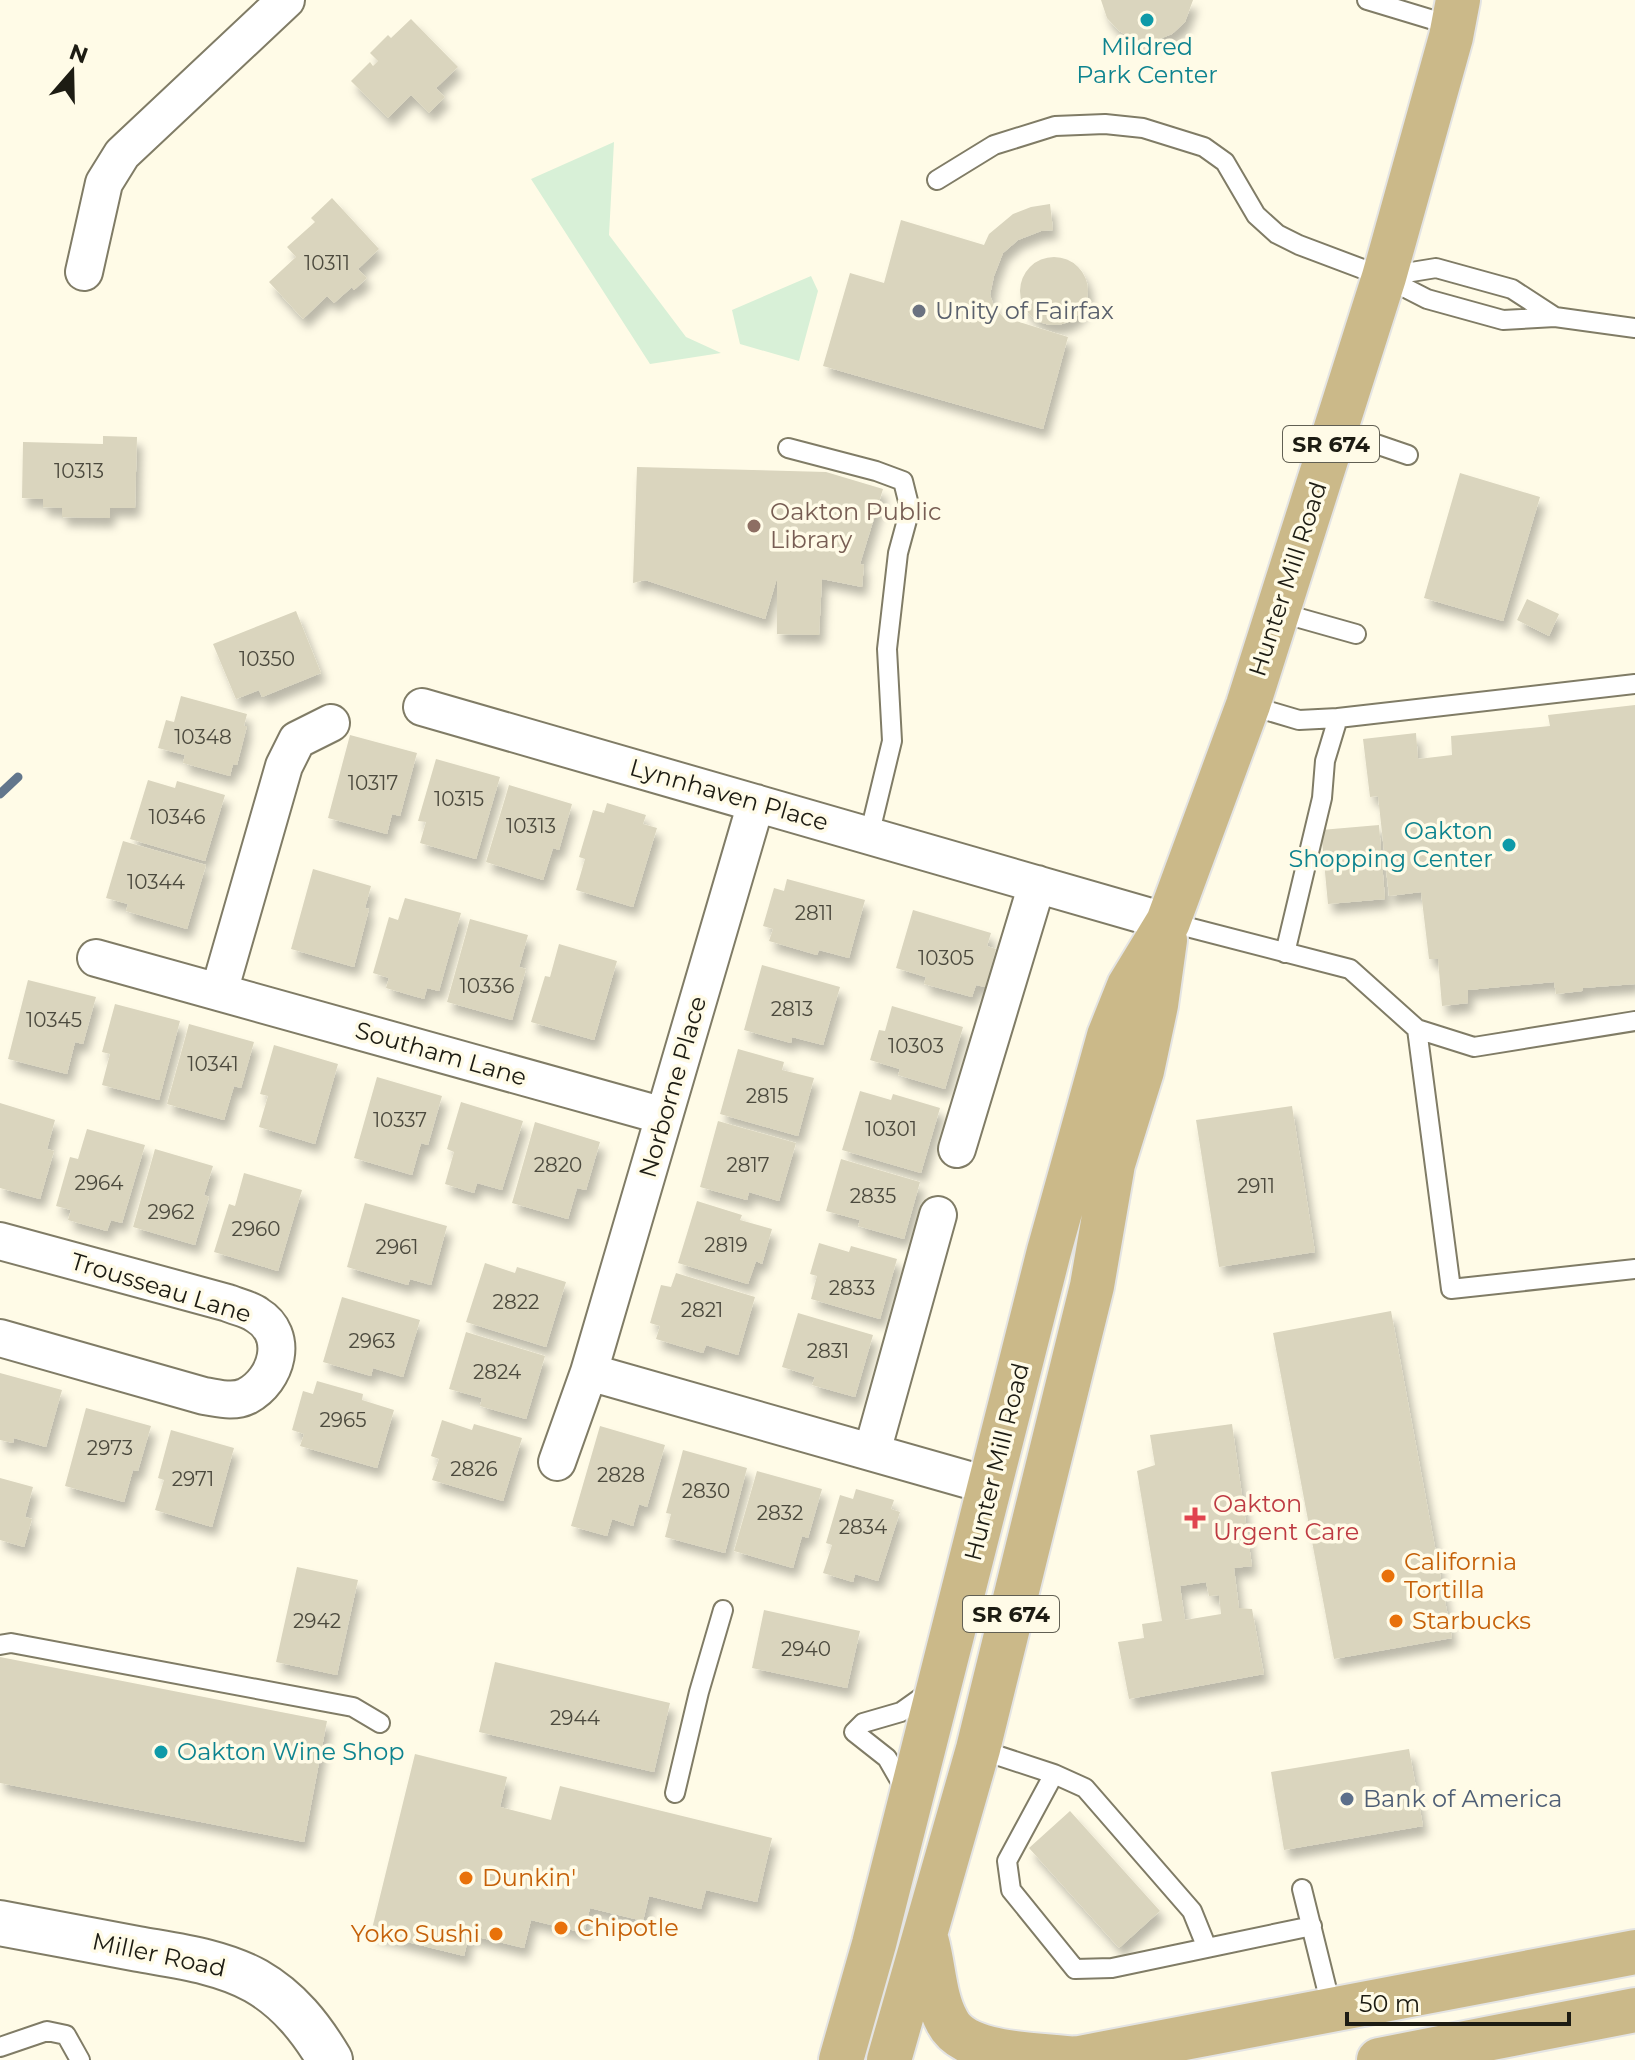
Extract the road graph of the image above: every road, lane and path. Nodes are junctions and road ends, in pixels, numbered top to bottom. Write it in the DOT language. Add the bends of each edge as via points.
graph roads {
  1 [pos="286,0"];
  2 [pos="1367,0"];
  3 [pos="1456,13"];
  4 [pos="937,180"];
  5 [pos="84,272"];
  6 [pos="1384,277"];
  7 [pos="1555,317"];
  8 [pos="1635,328"];
  9 [pos="1335,430"];
  10 [pos="788,448"];
  11 [pos="1408,455"];
  12 [pos="1278,612"];
  13 [pos="1356,634"];
  14 [pos="1635,684"];
  15 [pos="1248,705"];
  16 [pos="422,707"];
  17 [pos="1338,718"];
  18 [pos="331,723"];
  19 [pos="756,803"];
  20 [pos="869,836"];
  21 [pos="1037,884"];
  22 [pos="1168,922"];
  23 [pos="1285,953"];
  24 [pos="96,958"];
  25 [pos="219,992"];
  26 [pos="1635,1021"];
  27 [pos="1417,1029"];
  28 [pos="664,1116"];
  29 [pos="957,1149"];
  30 [pos="938,1215"];
  31 [pos="0,1241"];
  32 [pos="1635,1269"];
  33 [pos="0,1338"];
  34 [pos="1046,1368"];
  35 [pos="589,1372"];
  36 [pos="872,1452"];
  37 [pos="557,1462"];
  38 [pos="990,1486"];
  39 [pos="723,1610"];
  40 [pos="0,1645"];
  41 [pos="941,1683"];
  42 [pos="380,1723"];
  43 [pos="978,1749"];
  44 [pos="1054,1774"];
  45 [pos="675,1793"];
  46 [pos="910,1799"];
  47 [pos="1302,1889"];
  48 [pos="1312,1926"];
  49 [pos="7,1928"];
  50 [pos="926,1935"];
  51 [pos="1207,1948"];
  52 [pos="1635,1952"];
  53 [pos="1332,2010"];
  54 [pos="1635,2010"];
  55 [pos="0,2047"];
  56 [pos="1072,2059"];
  57 [pos="80,2060"];
  58 [pos="330,2060"];
  59 [pos="841,2060"];
  60 [pos="889,2060"];
  61 [pos="1379,2060"];
  1 -- 5 [label="street" via="122,154 104,183"];
  2 -- 3 [label="lane"];
  3 -- 6 [label="main road, Hunter Mill Road / SR 674"];
  4 -- 6 [label="lane" via="994,145 1055,126 1143,128 1204,147 1225,162 1256,215 1277,234"];
  6 -- 7 [label="lane" via="1427,299 1503,320"];
  6 -- 7 [label="lane" via="1436,268 1512,289"];
  6 -- 9 [label="main road, Hunter Mill Road / SR 674"];
  7 -- 8 [label="lane"];
  9 -- 11 [label="lane"];
  9 -- 12 [label="main road, Hunter Mill Road / SR 674"];
  10 -- 20 [label="lane" via="903,481 910,509 898,553 887,649 892,741"];
  12 -- 13 [label="lane"];
  12 -- 15 [label="main road, Hunter Mill Road / SR 674"];
  14 -- 17 [label="lane"];
  15 -- 17 [label="lane" via="1299,720"];
  15 -- 22 [label="main road, Hunter Mill Road / SR 674"];
  16 -- 19 [label="street, Lynnhaven Place"];
  17 -- 23 [label="lane"];
  18 -- 25 [label="street" via="297,740 284,766"];
  19 -- 20 [label="street, Lynnhaven Place"];
  19 -- 28 [label="street, Norborne Place"];
  20 -- 21 [label="street, Lynnhaven Place"];
  21 -- 22 [label="street, Lynnhaven Place"];
  21 -- 29 [label="street"];
  22 -- 23 [label="lane"];
  22 -- 34 [label="main road, Hunter Mill Road / SR 674" via="1129,986 1074,1156"];
  23 -- 27 [label="lane" via="1350,969"];
  24 -- 25 [label="street, Southam Lane"];
  25 -- 28 [label="street, Southam Lane"];
  26 -- 27 [label="lane" via="1474,1047"];
  27 -- 32 [label="lane" via="1451,1289"];
  28 -- 35 [label="street, Norborne Place"];
  30 -- 36 [label="street"];
  31 -- 33 [label="street, Trousseau Lane" via="259,1315 277,1337 277,1354 269,1379 247,1396 231,1400"];
  34 -- 38 [label="main road, Hunter Mill Road / SR 674"];
  34 -- 43 [label="main road, Hunter Mill Road / SR 674"];
  35 -- 36 [label="street"];
  35 -- 37 [label="street, Norborne Place"];
  36 -- 38 [label="street"];
  38 -- 41 [label="main road, Hunter Mill Road / SR 674"];
  39 -- 45 [label="lane"];
  40 -- 42 [label="lane" via="353,1707"];
  41 -- 46 [label="main road, Hunter Mill Road / SR 674"];
  41 -- 46 [label="lane" via="901,1712 863,1723 854,1732 887,1758"];
  43 -- 44 [label="lane"];
  43 -- 50 [label="main road, Hunter Mill Road / SR 674"];
  44 -- 51 [label="lane" via="1085,1788 1192,1911"];
  44 -- 51 [label="lane" via="1007,1861 1011,1890 1075,1969 1112,1968"];
  46 -- 59 [label="main road, Hunter Mill Road / SR 674"];
  47 -- 48 [label="lane"];
  48 -- 51 [label="lane"];
  48 -- 53 [label="lane"];
  49 -- 58 [label="street, Miller Road" via="231,1970 285,2002"];
  50 -- 56 [label="main road" via="947,2024 967,2042"];
  50 -- 60 [label="main road, Hunter Mill Road / SR 674"];
  52 -- 53 [label="main road"];
  53 -- 56 [label="main road"];
  54 -- 61 [label="main road"];
  55 -- 57 [label="lane" via="47,2031 66,2035"];
}
